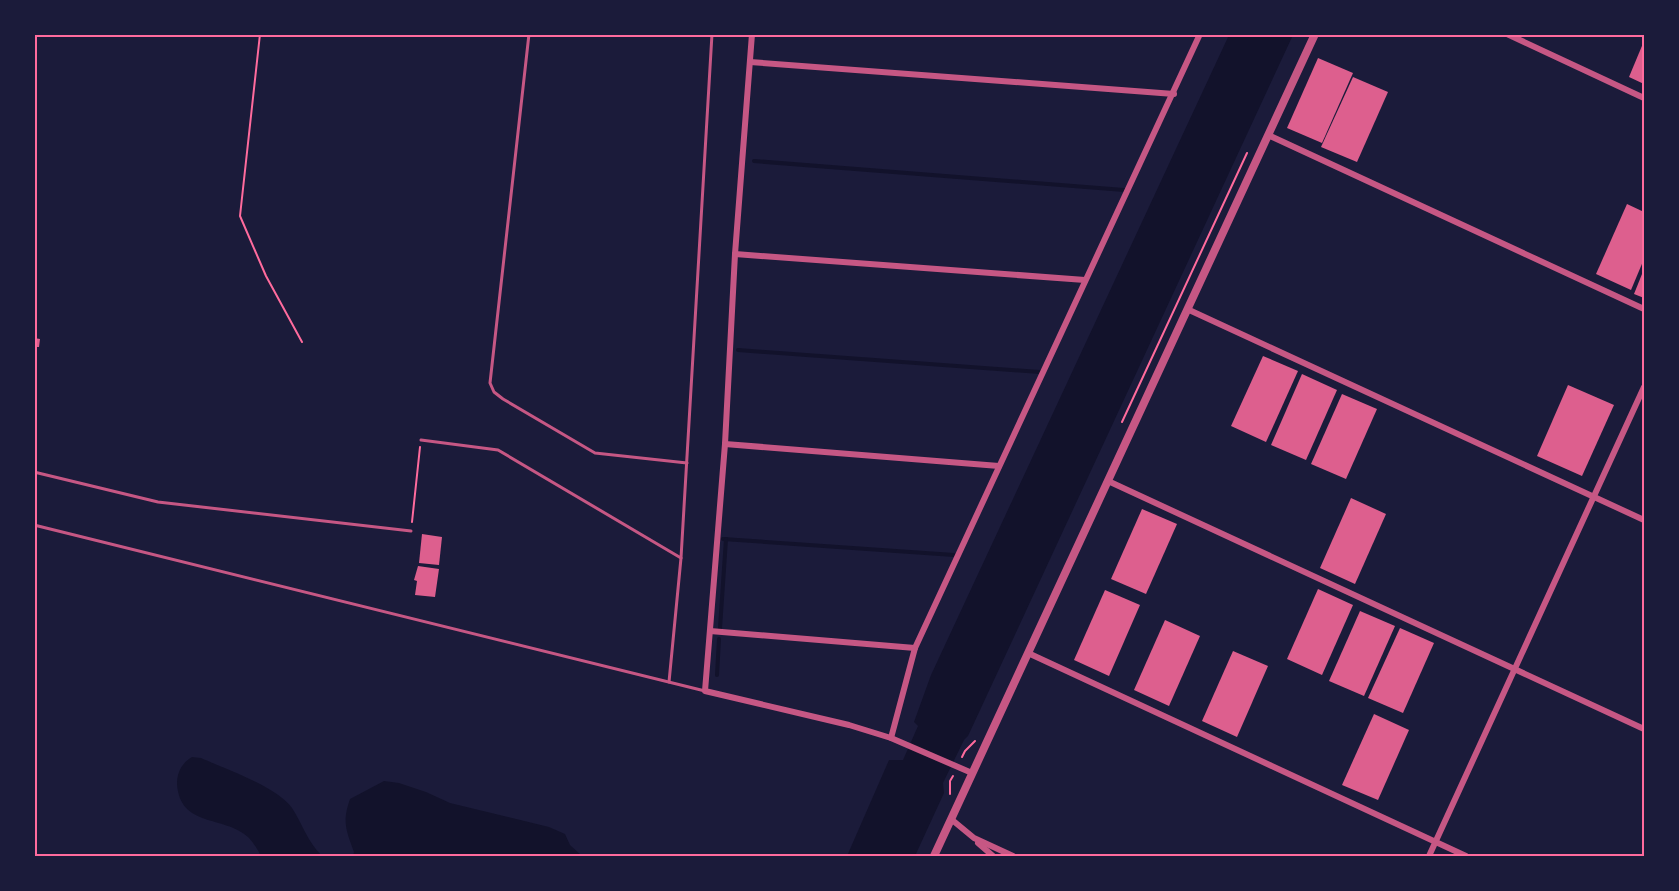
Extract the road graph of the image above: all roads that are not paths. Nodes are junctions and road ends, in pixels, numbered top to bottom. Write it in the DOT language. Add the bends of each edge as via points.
graph roads {
  1 [pos="529,34"];
  2 [pos="712,34"];
  3 [pos="752,34"];
  4 [pos="1200,34"];
  5 [pos="1315,34"];
  6 [pos="1507,34"];
  7 [pos="750,62"];
  8 [pos="1174,94"];
  9 [pos="1644,98"];
  10 [pos="1268,135"];
  11 [pos="735,254"];
  12 [pos="1085,280"];
  13 [pos="1187,309"];
  14 [pos="1644,309"];
  15 [pos="1644,387"];
  16 [pos="421,440"];
  17 [pos="725,444"];
  18 [pos="687,463"];
  19 [pos="999,466"];
  20 [pos="34,472"];
  21 [pos="1108,481"];
  22 [pos="1594,496"];
  23 [pos="1644,520"];
  24 [pos="34,525"];
  25 [pos="411,531"];
  26 [pos="681,558"];
  27 [pos="710,631"];
  28 [pos="915,648"];
  29 [pos="1028,653"];
  30 [pos="1515,670"];
  31 [pos="669,682"];
  32 [pos="705,691"];
  33 [pos="1644,729"];
  34 [pos="891,738"];
  35 [pos="969,771"];
  36 [pos="951,819"];
  37 [pos="974,838"];
  38 [pos="1436,842"];
  39 [pos="934,856"];
  40 [pos="993,856"];
  41 [pos="1013,856"];
  42 [pos="1429,856"];
  43 [pos="1466,856"];
  1 -- 18 [label="lane" via="490,383 503,399 595,453"];
  2 -- 18 [label="lane"];
  3 -- 7 [label="street"];
  4 -- 8 [label="street"];
  5 -- 10 [label="street"];
  6 -- 9 [label="street"];
  7 -- 8 [label="street"];
  7 -- 11 [label="street"];
  8 -- 12 [label="street"];
  10 -- 13 [label="street"];
  10 -- 14 [label="street"];
  11 -- 12 [label="street"];
  11 -- 17 [label="street"];
  12 -- 19 [label="street"];
  13 -- 21 [label="street"];
  13 -- 22 [label="street"];
  15 -- 22 [label="street"];
  16 -- 26 [label="lane" via="498,450"];
  17 -- 19 [label="street"];
  17 -- 27 [label="street"];
  18 -- 26 [label="lane"];
  19 -- 28 [label="street"];
  20 -- 25 [label="lane" via="158,502"];
  21 -- 29 [label="street"];
  21 -- 30 [label="street"];
  22 -- 23 [label="street"];
  22 -- 30 [label="street"];
  24 -- 31 [label="lane"];
  26 -- 31 [label="lane"];
  27 -- 28 [label="street"];
  27 -- 32 [label="street"];
  28 -- 34 [label="street"];
  29 -- 35 [label="street"];
  29 -- 38 [label="street"];
  30 -- 33 [label="street"];
  30 -- 38 [label="street"];
  31 -- 32 [label="lane"];
  32 -- 34 [label="street"];
  34 -- 35 [label="street"];
  35 -- 36 [label="street"];
  36 -- 37 [label="street"];
  36 -- 39 [label="street"];
  37 -- 40 [label="street"];
  37 -- 41 [label="street"];
  38 -- 42 [label="street"];
  38 -- 43 [label="street"];
}
